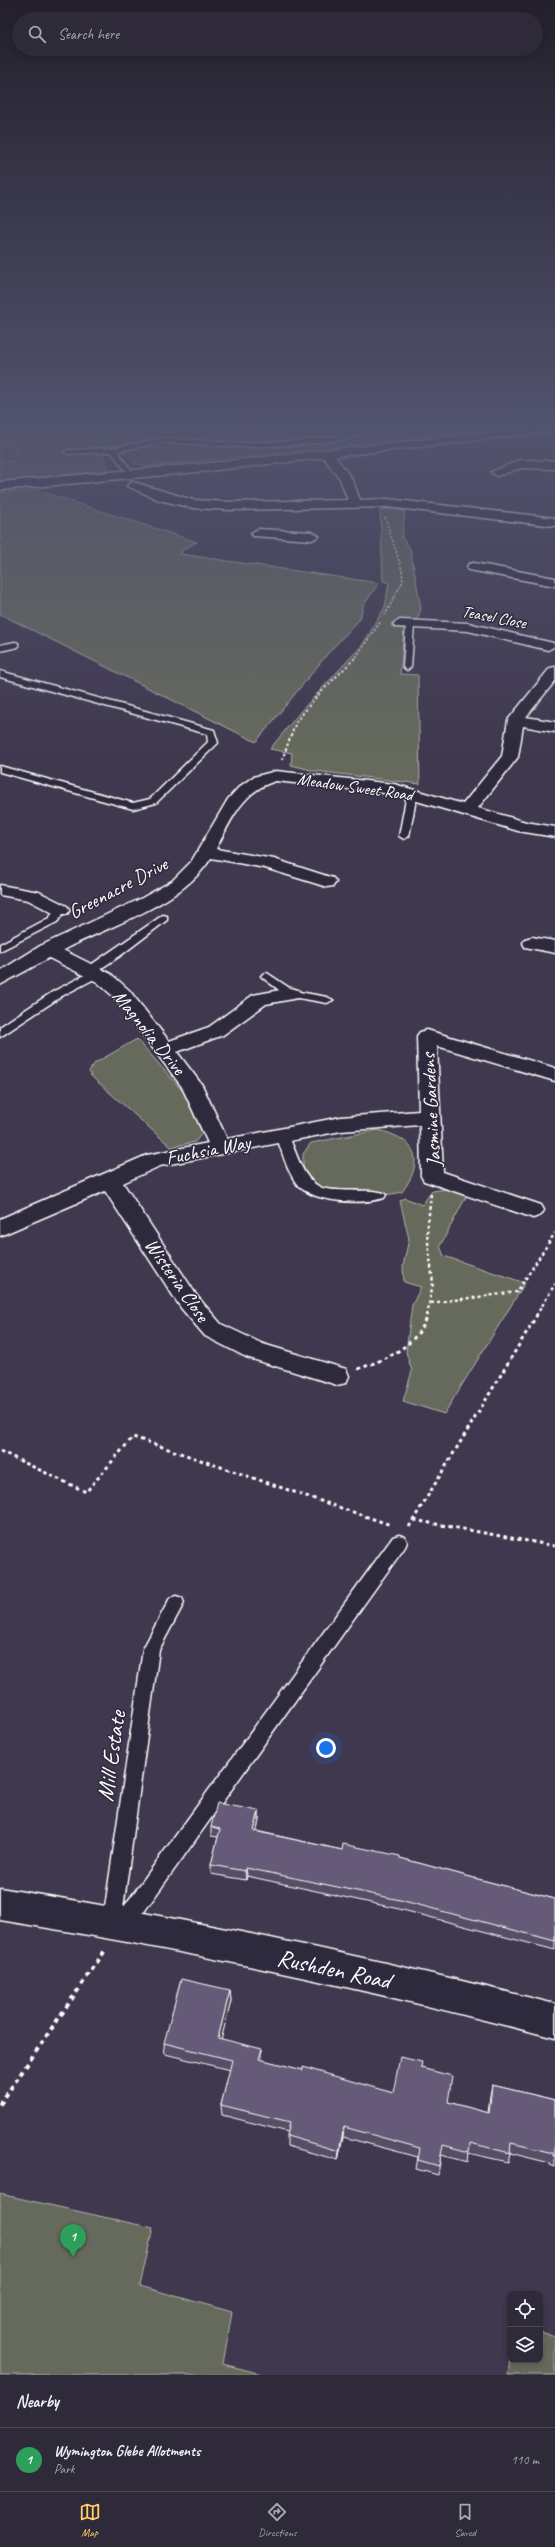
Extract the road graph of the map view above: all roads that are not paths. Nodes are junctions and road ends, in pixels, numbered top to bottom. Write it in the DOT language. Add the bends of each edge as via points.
graph roads {
  1 [pos="314,539"];
  2 [pos="322,548"];
  3 [pos="474,567"];
  4 [pos="555,582"];
  5 [pos="405,624"];
  6 [pos="15,644"];
  7 [pos="0,648"];
  8 [pos="553,649"];
  9 [pos="407,667"];
  10 [pos="555,671"];
  11 [pos="0,674"];
  12 [pos="516,720"];
  13 [pos="555,727"];
  14 [pos="0,769"];
  15 [pos="270,777"];
  16 [pos="412,794"];
  17 [pos="468,810"];
  18 [pos="555,832"];
  19 [pos="404,836"];
  20 [pos="206,852"];
  21 [pos="327,882"];
  22 [pos="0,890"];
  23 [pos="61,910"];
  24 [pos="163,918"];
  25 [pos="532,943"];
  26 [pos="555,947"];
  27 [pos="0,948"];
  28 [pos="47,950"];
  29 [pos="92,972"];
  30 [pos="267,976"];
  31 [pos="0,979"];
  32 [pos="291,994"];
  33 [pos="327,1000"];
  34 [pos="0,1033"];
  35 [pos="165,1049"];
  36 [pos="555,1075"];
  37 [pos="429,1117"];
  38 [pos="282,1135"];
  39 [pos="220,1146"];
  40 [pos="109,1179"];
  41 [pos="379,1196"];
  42 [pos="533,1210"];
  43 [pos="0,1228"];
  44 [pos="337,1376"];
  45 [pos="402,1536"];
  46 [pos="176,1604"];
  47 [pos="0,1904"];
  48 [pos="118,1922"];
  49 [pos="555,2021"];
  1 -- 2 [label="street"];
  3 -- 4 [label="street"];
  5 -- 8 [label="street, Teasel Close" via="468,627"];
  5 -- 9 [label="lane, Teasel Close"];
  6 -- 7 [label="lane"];
  10 -- 12 [label="street"];
  11 -- 14 [label="lane" via="211,732 213,743 153,802 133,806"];
  12 -- 13 [label="street"];
  12 -- 17 [label="street" via="510,756"];
  15 -- 16 [label="street, Meadow Sweet Road" via="394,789"];
  15 -- 20 [label="street, Greenacre Drive" via="255,781 230,808 221,819"];
  16 -- 17 [label="street, Meadow Sweet Road"];
  16 -- 19 [label="lane"];
  17 -- 18 [label="street, Meadow Sweet Road" via="524,827"];
  20 -- 21 [label="street" via="268,863"];
  20 -- 28 [label="street, Greenacre Drive" via="187,877 162,895"];
  22 -- 23 [label="street" via="33,896"];
  23 -- 27 [label="lane" via="53,920"];
  24 -- 29 [label="lane"];
  25 -- 26 [label="street"];
  28 -- 29 [label="street, Magnolia Drive"];
  28 -- 31 [label="street, Greenacre Drive"];
  29 -- 34 [label="lane" via="30,1010"];
  29 -- 35 [label="street, Magnolia Drive" via="104,978 122,994"];
  30 -- 32 [label="lane"];
  32 -- 33 [label="lane"];
  32 -- 35 [label="street" via="260,999 216,1031"];
  35 -- 39 [label="street, Magnolia Drive" via="192,1085"];
  36 -- 37 [label="street, Jasmine Gardens" via="427,1028"];
  37 -- 38 [label="street, Fuchsia Way" via="341,1124"];
  37 -- 42 [label="street, Jasmine Gardens" via="432,1176"];
  38 -- 39 [label="street, Fuchsia Way"];
  38 -- 41 [label="lane" via="296,1172 310,1188 326,1193"];
  39 -- 40 [label="street, Fuchsia Way" via="155,1160"];
  40 -- 43 [label="street, Fuchsia Way"];
  40 -- 44 [label="street, Wisteria Close" via="189,1302 213,1330 255,1351"];
  45 -- 48 [label="lane"];
  46 -- 48 [label="lane, Mill Estate" via="151,1649"];
  47 -- 48 [label="street, Rushden Road"];
  48 -- 49 [label="street, Rushden Road" via="463,1997"];
}
